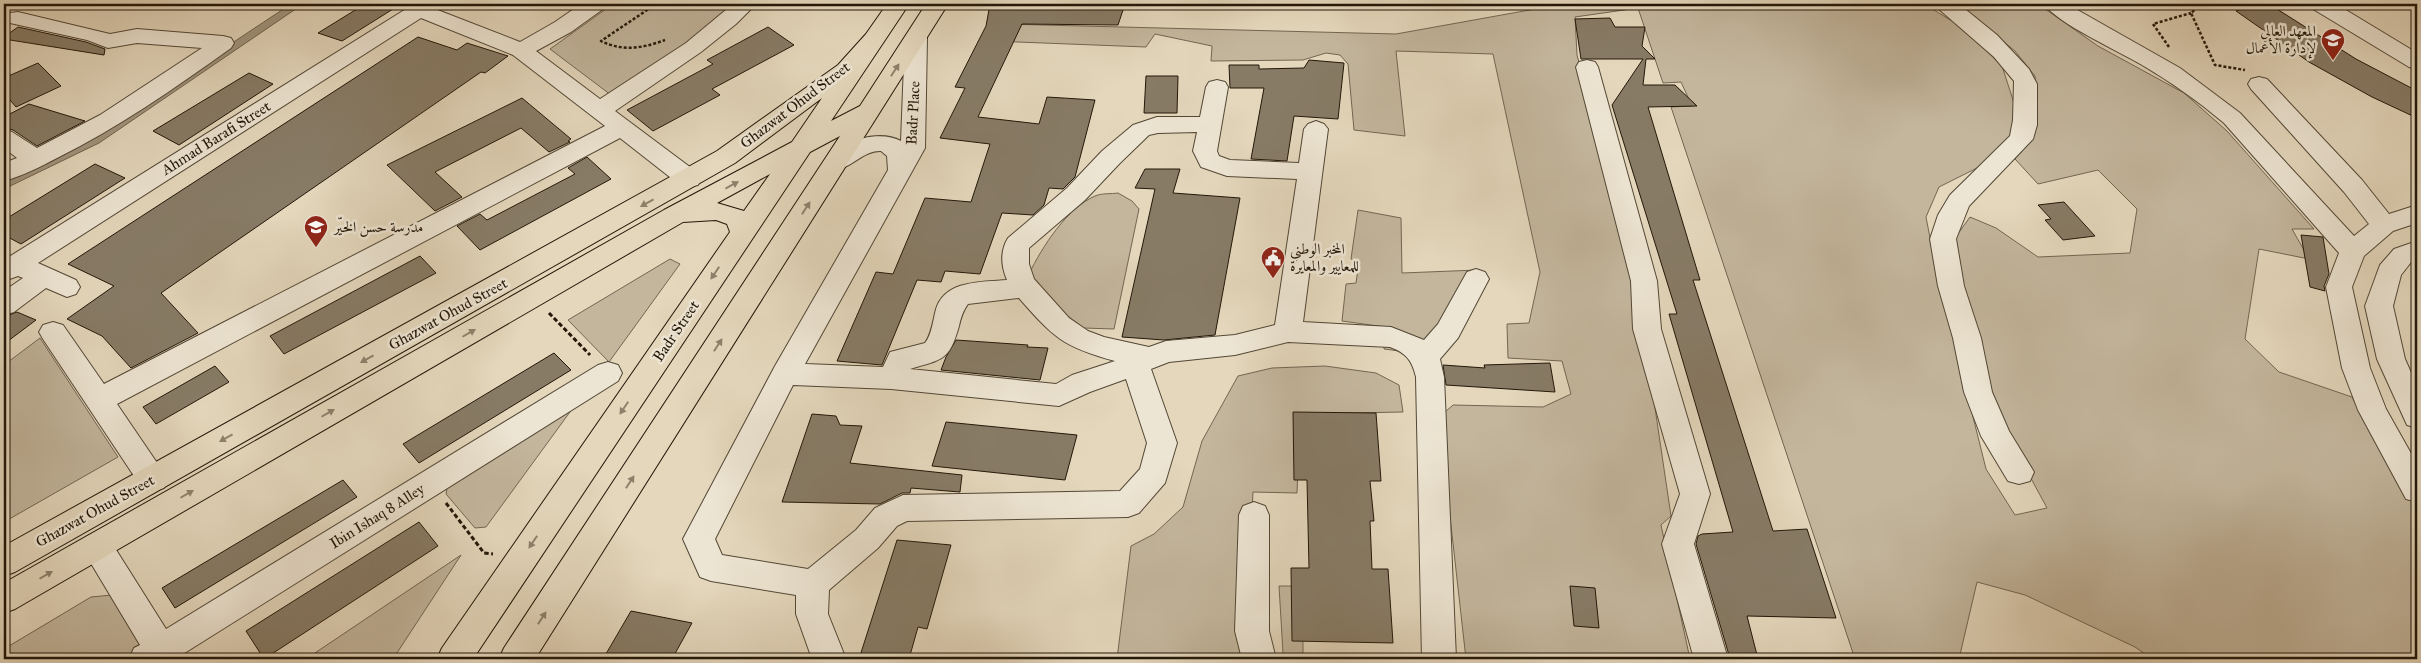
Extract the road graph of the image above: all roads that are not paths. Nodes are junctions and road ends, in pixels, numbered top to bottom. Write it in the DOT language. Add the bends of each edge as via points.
graph roads {
  1 [pos="40,4"];
  2 [pos="595,4"];
  3 [pos="745,4"];
  4 [pos="898,4"];
  5 [pos="937,4"];
  6 [pos="1944,4"];
  7 [pos="2055,4"];
  8 [pos="2321,4"];
  9 [pos="423,7"];
  10 [pos="11,22"];
  11 [pos="874,38"];
  12 [pos="916,38"];
  13 [pos="521,50"];
  14 [pos="2417,62"];
  15 [pos="1587,67"];
  16 [pos="2259,84"];
  17 [pos="1217,88"];
  18 [pos="600,110"];
  19 [pos="868,111"];
  20 [pos="1210,124"];
  21 [pos="621,126"];
  22 [pos="1316,129"];
  23 [pos="4,137"];
  24 [pos="801,147"];
  25 [pos="726,157"];
  26 [pos="35,159"];
  27 [pos="835,163"];
  28 [pos="900,170"];
  29 [pos="1310,171"];
  30 [pos="4,173"];
  31 [pos="689,179"];
  32 [pos="2417,214"];
  33 [pos="673,216"];
  34 [pos="2384,225"];
  35 [pos="743,233"];
  36 [pos="2354,250"];
  37 [pos="2417,250"];
  38 [pos="10,268"];
  39 [pos="1476,279"];
  40 [pos="1024,288"];
  41 [pos="4,305"];
  42 [pos="53,332"];
  43 [pos="1288,332"];
  44 [pos="1425,357"];
  45 [pos="1142,361"];
  46 [pos="608,373"];
  47 [pos="785,374"];
  48 [pos="891,378"];
  49 [pos="99,400"];
  50 [pos="2417,417"];
  51 [pos="2019,472"];
  52 [pos="153,478"];
  53 [pos="2417,490"];
  54 [pos="1254,515"];
  55 [pos="97,546"];
  56 [pos="4,562"];
  57 [pos="813,584"];
  58 [pos="4,599"];
  59 [pos="153,654"];
  60 [pos="454,659"];
  61 [pos="516,659"];
  62 [pos="829,659"];
  63 [pos="1259,659"];
  64 [pos="1439,659"];
  65 [pos="1710,659"];
  1 -- 10 [label="street"];
  2 -- 13 [label="street"];
  3 -- 18 [label="street" via="679,57"];
  4 -- 11 [label="main road, Badr Street"];
  5 -- 12 [label="main road"];
  6 -- 51 [label="street" via="2007,56 2025,80 2027,115 2021,139 1959,201 1943,238 1951,286 1967,338 1978,392 1996,436"];
  7 -- 36 [label="street" via="2211,99"];
  8 -- 14 [label="street"];
  9 -- 13 [label="street"];
  9 -- 38 [label="street, Ahmad Barafi Street"];
  10 -- 26 [label="street" via="94,35 108,41 137,36 223,43 135,105"];
  11 -- 24 [label="main road, Badr Street"];
  11 -- 25 [label="main road, Ghazwat Ohud Street" via="846,70"];
  19 -- 12 [label="main road, one-way"];
  12 -- 28 [label="street, Badr Place" via="913,148"];
  13 -- 18 [label="street"];
  15 -- 65 [label="street" via="1644,281 1647,329 1695,494 1678,544"];
  16 -- 34 [label="street" via="2353,186"];
  17 -- 20 [label="street"];
  18 -- 21 [label="street"];
  19 -- 24 [label="main road, Ghazwat Ohud Street"];
  19 -- 27 [label="main road"];
  20 -- 29 [label="street" via="1205,154 1214,164 1227,168"];
  20 -- 40 [label="street" via="1157,125 1137,133 1076,194 1017,244 1015,266"];
  21 -- 31 [label="street"];
  21 -- 49 [label="street"];
  22 -- 29 [label="street"];
  23 -- 26 [label="street"];
  24 -- 25 [label="main road" via="767,145"];
  24 -- 27 [label="main road" via="820,153"];
  33 -- 24 [label="main road, Ghazwat Ohud Street, one-way"];
  24 -- 35 [label="main road, Badr Street"];
  25 -- 31 [label="main road, Ghazwat Ohud Street"];
  26 -- 30 [label="street"];
  27 -- 28 [label="street" via="857,149 882,143 891,146 898,154"];
  61 -- 27 [label="main road, one-way"];
  28 -- 47 [label="street, Badr Place"];
  29 -- 43 [label="street"];
  31 -- 52 [label="main road, Ghazwat Ohud Street, one-way"];
  32 -- 34 [label="street"];
  33 -- 35 [label="main road" via="725,211 742,223"];
  55 -- 33 [label="main road, Ghazwat Ohud Street, one-way"];
  34 -- 36 [label="street"];
  35 -- 60 [label="main road, Badr Street, one-way"];
  36 -- 53 [label="street" via="2339,288 2356,368 2372,410"];
  37 -- 50 [label="street" via="2403,255 2389,272 2380,306 2391,358"];
  38 -- 41 [label="street" via="55,282"];
  39 -- 44 [label="street" via="1448,331"];
  40 -- 45 [label="street" via="1059,326 1082,339"];
  40 -- 48 [label="street" via="972,292 959,297 951,306 939,346 930,354 900,360"];
  42 -- 49 [label="street"];
  43 -- 44 [label="street" via="1391,337 1411,344"];
  43 -- 45 [label="street" via="1235,345 1166,352"];
  44 -- 64 [label="street" via="1430,377"];
  45 -- 48 [label="street" via="1101,378 1082,382 1059,394"];
  45 -- 57 [label="street" via="1162,443 1154,474 1128,504 903,508 886,517 867,539"];
  46 -- 59 [label="street, Ibin Ishaq 8 Alley"];
  47 -- 48 [label="street"];
  47 -- 57 [label="street, Badr Place" via="699,539 712,567"];
  49 -- 52 [label="street"];
  52 -- 56 [label="main road, Ghazwat Ohud Street"];
  54 -- 63 [label="street" via="1252,631"];
  58 -- 55 [label="main road, Ghazwat Ohud Street, one-way"];
  55 -- 59 [label="street"];
  57 -- 62 [label="street" via="812,614"];
}
